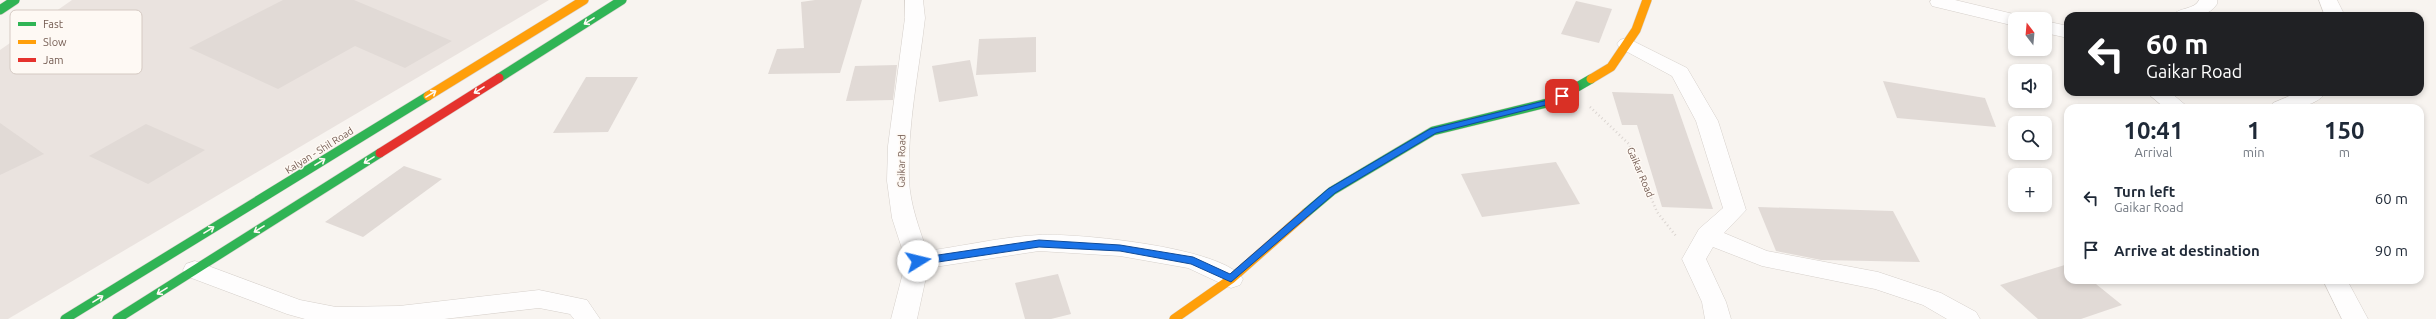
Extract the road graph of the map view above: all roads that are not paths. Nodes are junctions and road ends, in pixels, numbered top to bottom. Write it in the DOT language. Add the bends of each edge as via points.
graph roads {
  1 [pos="15,0"];
  2 [pos="584,0"];
  3 [pos="622,0"];
  4 [pos="914,0"];
  5 [pos="1647,0"];
  6 [pos="2208,0"];
  7 [pos="2328,0"];
  8 [pos="1939,2"];
  9 [pos="0,10"];
  10 [pos="2193,12"];
  11 [pos="2333,12"];
  12 [pos="2008,18"];
  13 [pos="2052,29"];
  14 [pos="2064,31"];
  15 [pos="1627,44"];
  16 [pos="2162,96"];
  17 [pos="2307,96"];
  18 [pos="2173,104"];
  19 [pos="2289,104"];
  20 [pos="1707,235"];
  21 [pos="918,261"];
  22 [pos="195,270"];
  23 [pos="1231,279"];
  24 [pos="2337,284"];
  25 [pos="65,319"];
  26 [pos="117,319"];
  27 [pos="587,319"];
  28 [pos="904,319"];
  29 [pos="1174,319"];
  30 [pos="1718,319"];
  31 [pos="1967,319"];
  32 [pos="2355,319"];
  1 -- 9 [label="main road"];
  25 -- 2 [label="main road, Kalyan - Shil Road, one-way"];
  3 -- 22 [label="main road, one-way"];
  4 -- 21 [label="street, Gaikar Road" via="915,18 899,146 898,181 904,218"];
  5 -- 15 [label="main road" via="1636,30"];
  6 -- 10 [label="street" via="2208,4 2202,9"];
  7 -- 11 [label="street"];
  8 -- 12 [label="street"];
  13 -- 14 [label="street"];
  15 -- 20 [label="street" via="1680,72 1707,121 1735,210"];
  15 -- 23 [label="main road" via="1611,67 1551,102 1433,131 1332,191"];
  16 -- 18 [label="street"];
  17 -- 19 [label="street"];
  20 -- 30 [label="street" via="1694,259 1714,302"];
  20 -- 31 [label="street" via="1762,258 1878,281 1932,299"];
  21 -- 23 [label="street" via="1039,243 1120,248 1193,261"];
  21 -- 28 [label="street"];
  22 -- 26 [label="main road, one-way"];
  22 -- 27 [label="street" via="296,308 336,316 399,315 539,299 578,306"];
  23 -- 29 [label="main road"];
  24 -- 32 [label="street"];
}
